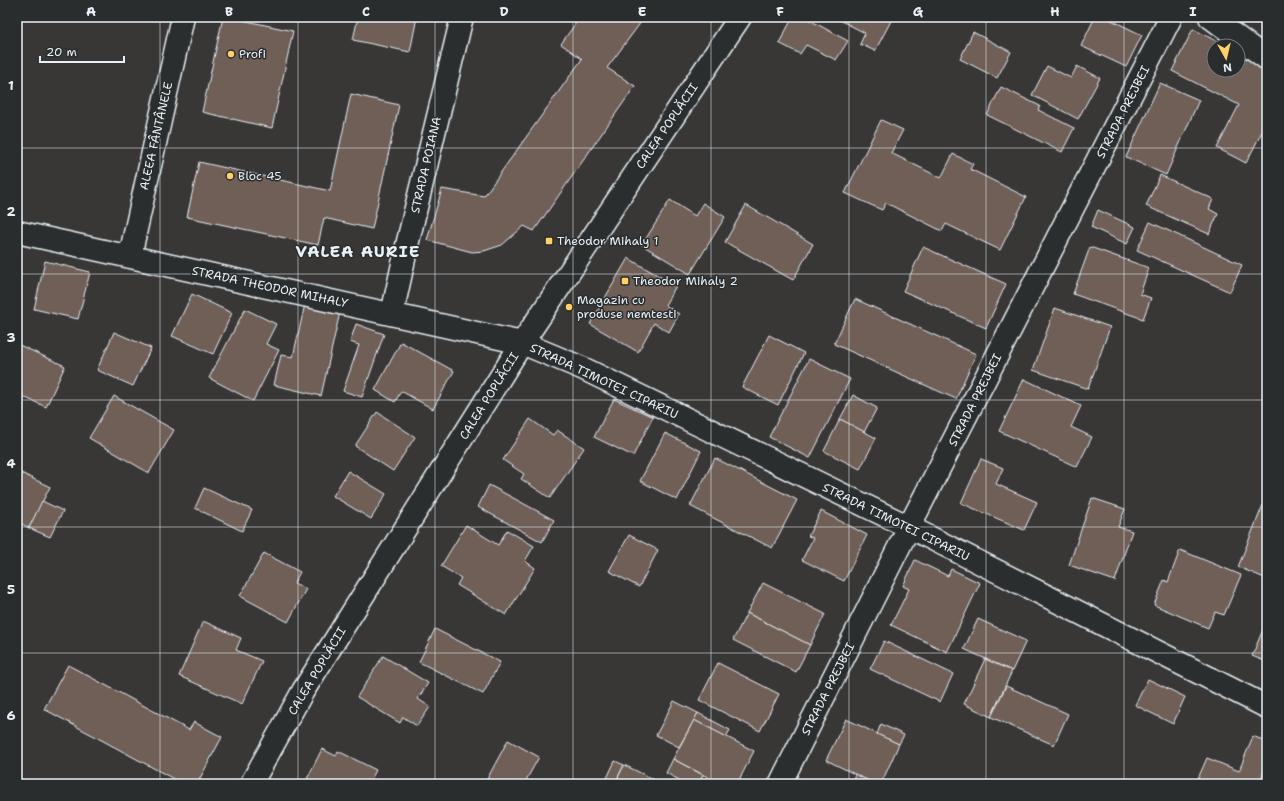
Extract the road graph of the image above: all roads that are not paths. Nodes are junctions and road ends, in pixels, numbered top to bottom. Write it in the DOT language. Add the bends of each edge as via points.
graph roads {
  1 [pos="183,17"];
  2 [pos="462,17"];
  3 [pos="740,17"];
  4 [pos="1172,17"];
  5 [pos="1210,17"];
  6 [pos="1267,59"];
  7 [pos="17,232"];
  8 [pos="130,256"];
  9 [pos="392,314"];
  10 [pos="522,343"];
  11 [pos="909,527"];
  12 [pos="1267,708"];
  13 [pos="251,784"];
  14 [pos="780,784"];
  1 -- 8 [label="street, ALEEA FÂNTÂNELE"];
  2 -- 9 [label="street, STRADA POIANA"];
  3 -- 10 [label="street, CALEA POPLĂCII"];
  4 -- 11 [label="street, STRADA PREJBEI"];
  5 -- 6 [label="street"];
  7 -- 8 [label="street, STRADA THEODOR MIHALY"];
  8 -- 9 [label="street, STRADA THEODOR MIHALY"];
  9 -- 10 [label="street, STRADA THEODOR MIHALY"];
  10 -- 11 [label="street, STRADA TIMOTEI CIPARIU" via="582,368"];
  10 -- 13 [label="street, CALEA POPLĂCII" via="303,690"];
  11 -- 12 [label="street, STRADA TIMOTEI CIPARIU"];
  11 -- 14 [label="street, STRADA PREJBEI"];
}
